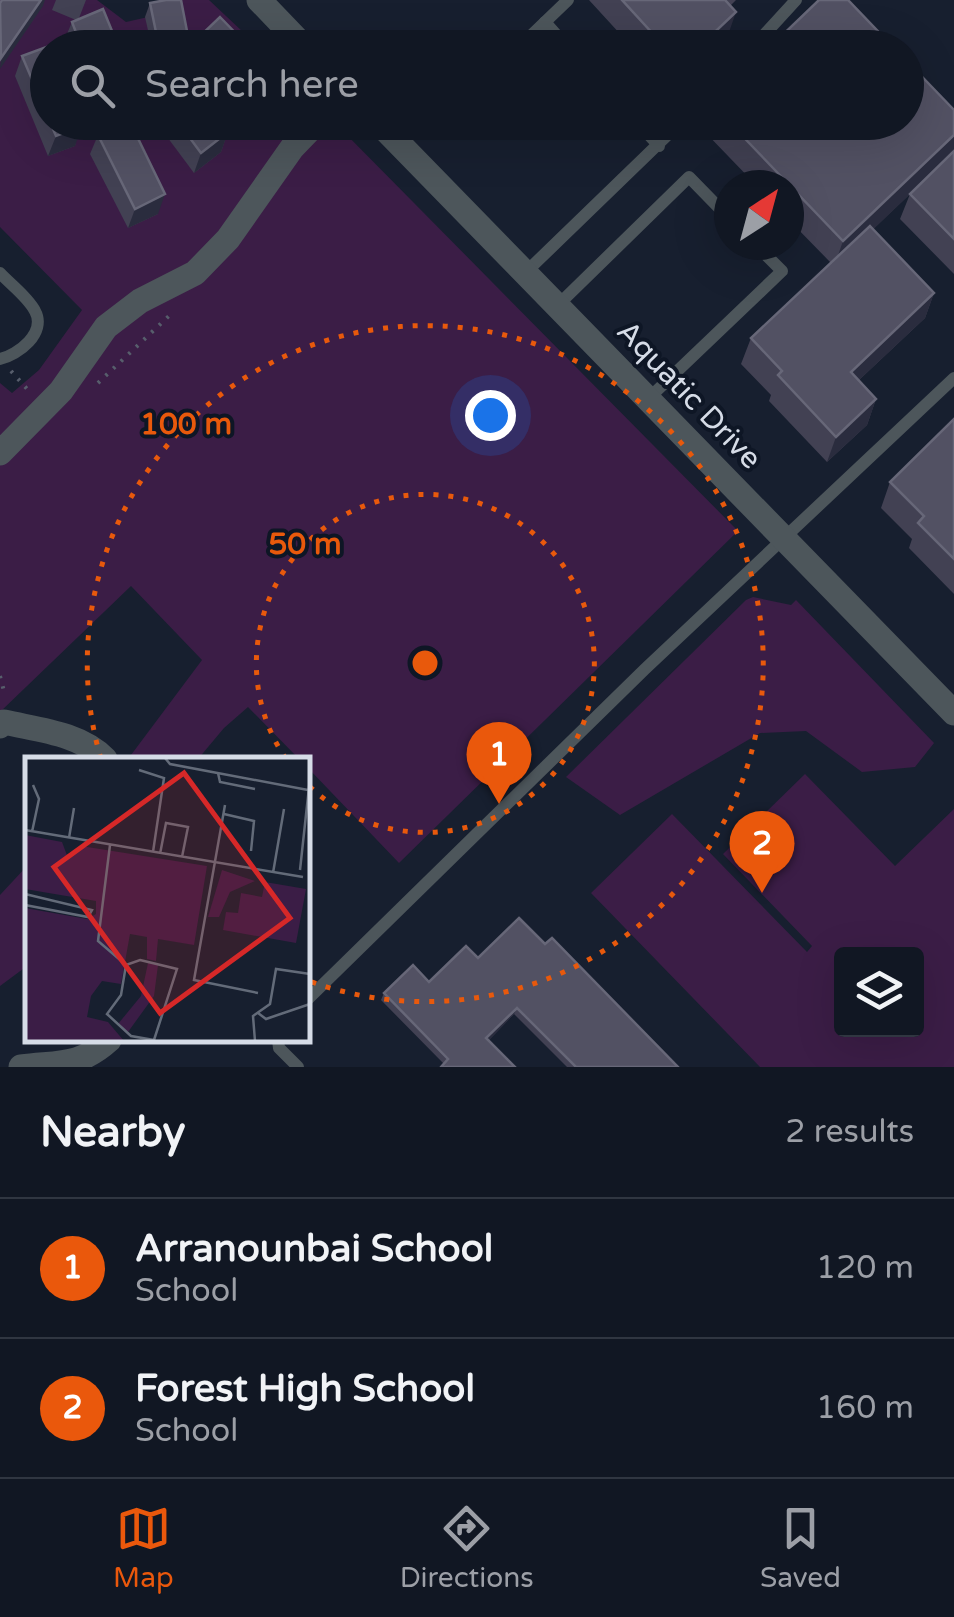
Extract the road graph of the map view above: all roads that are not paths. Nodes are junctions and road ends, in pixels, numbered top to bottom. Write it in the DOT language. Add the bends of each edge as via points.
graph roads {
  1 [pos="259,0"];
  2 [pos="568,0"];
  3 [pos="796,0"];
  4 [pos="545,22"];
  5 [pos="288,30"];
  6 [pos="537,30"];
  7 [pos="552,30"];
  8 [pos="768,30"];
  9 [pos="300,140"];
  10 [pos="396,140"];
  11 [pos="654,140"];
  12 [pos="664,140"];
  13 [pos="659,146"];
  14 [pos="714,203"];
  15 [pos="771,260"];
  16 [pos="0,273"];
  17 [pos="526,273"];
  18 [pos="557,306"];
  19 [pos="0,360"];
  20 [pos="954,378"];
  21 [pos="648,399"];
  22 [pos="0,453"];
  23 [pos="784,539"];
  24 [pos="954,713"];
  25 [pos="2,715"];
  26 [pos="102,757"];
  27 [pos="310,997"];
  28 [pos="107,1042"];
  29 [pos="278,1042"];
  30 [pos="21,1067"];
  31 [pos="298,1067"];
  1 -- 5 [label="street"];
  2 -- 4 [label="lane"];
  3 -- 8 [label="lane"];
  4 -- 6 [label="lane"];
  4 -- 7 [label="lane"];
  9 -- 22 [label="street" via="228,239 195,273 106,327 62,392"];
  10 -- 17 [label="street, Aquatic Drive"];
  11 -- 13 [label="lane"];
  12 -- 13 [label="lane"];
  13 -- 17 [label="lane"];
  14 -- 18 [label="lane" via="689,177"];
  15 -- 21 [label="lane" via="782,271"];
  16 -- 19 [label="lane" via="38,322 34,336"];
  17 -- 18 [label="street, Aquatic Drive"];
  18 -- 21 [label="street, Aquatic Drive"];
  20 -- 23 [label="lane"];
  21 -- 23 [label="street, Aquatic Drive"];
  23 -- 24 [label="street, Aquatic Drive"];
  23 -- 27 [label="lane"];
  25 -- 26 [label="street" via="91,745"];
  28 -- 30 [label="street" via="79,1062"];
  29 -- 31 [label="lane"];
}
